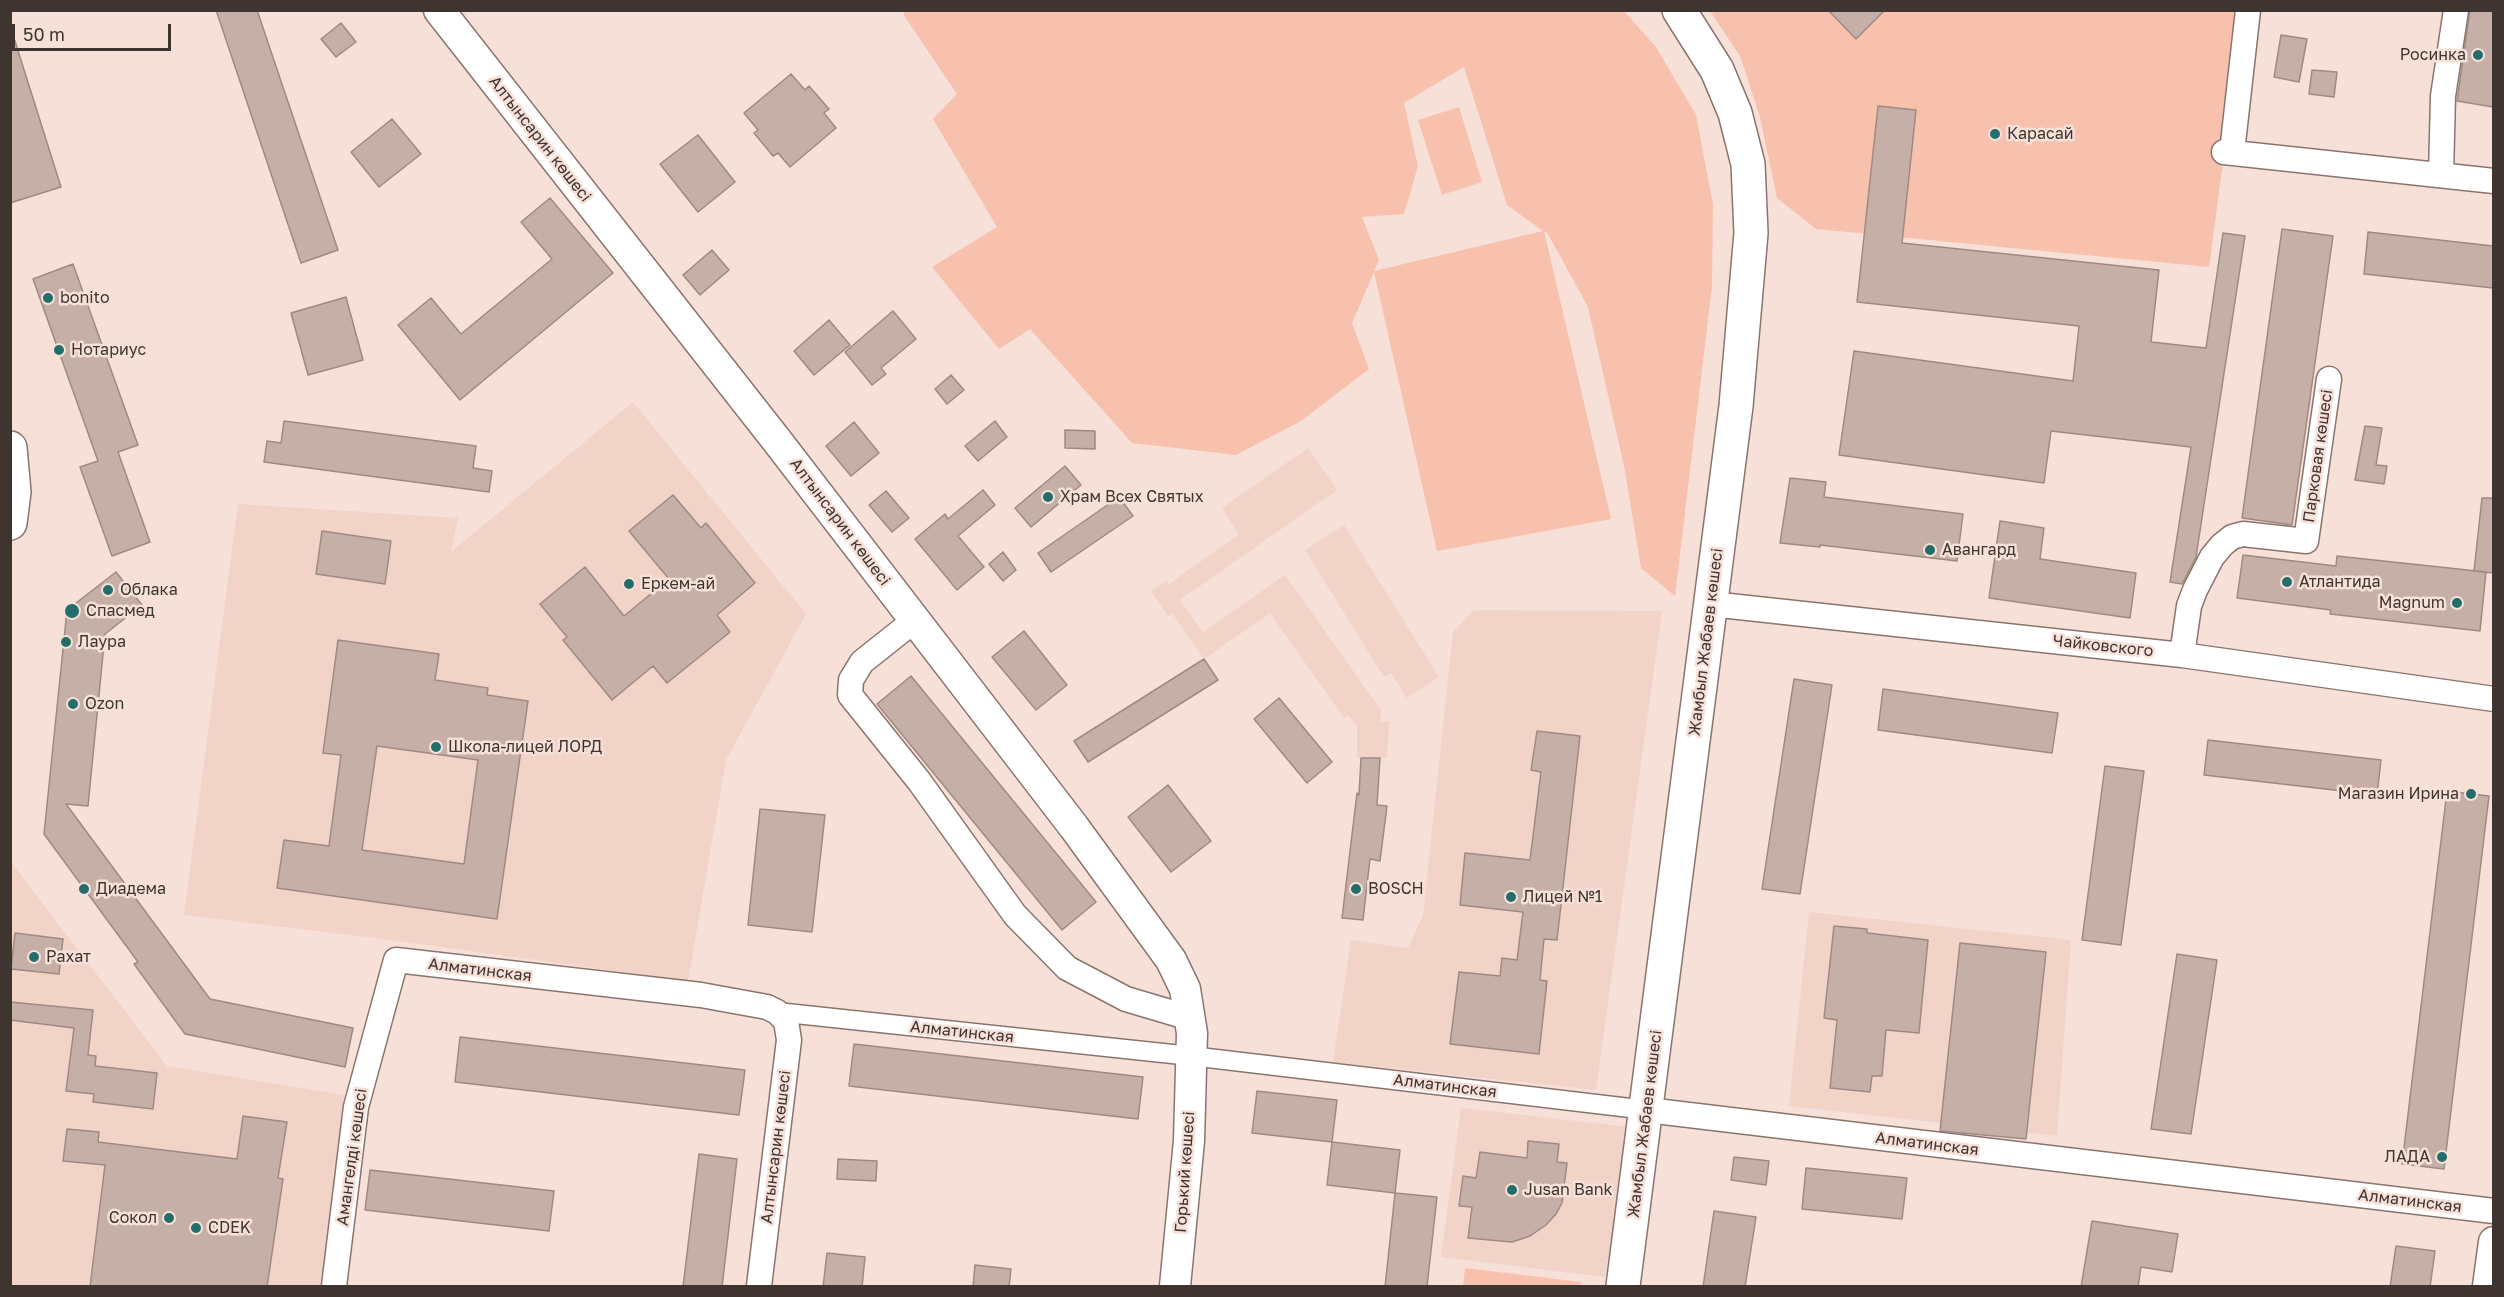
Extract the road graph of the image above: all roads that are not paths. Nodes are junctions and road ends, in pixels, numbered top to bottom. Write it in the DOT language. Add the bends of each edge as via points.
graph roads {
  1 [pos="439,10"];
  2 [pos="1679,10"];
  3 [pos="2248,10"];
  4 [pos="2456,10"];
  5 [pos="2441,175"];
  6 [pos="2493,181"];
  7 [pos="2329,379"];
  8 [pos="10,448"];
  9 [pos="10,523"];
  10 [pos="1711,604"];
  11 [pos="915,620"];
  12 [pos="2182,655"];
  13 [pos="2493,699"];
  14 [pos="396,960"];
  15 [pos="777,1012"];
  16 [pos="1190,1018"];
  17 [pos="1191,1056"];
  18 [pos="1647,1110"];
  19 [pos="2493,1211"];
  20 [pos="2493,1242"];
  21 [pos="334,1287"];
  22 [pos="759,1287"];
  23 [pos="1175,1287"];
  24 [pos="1623,1287"];
  25 [pos="2488,1287"];
  1 -- 11 [label="street, Алтынсарин көшесі"];
  2 -- 10 [label="main road, Жамбыл Жабаев көшесі" via="1718,70 1735,113 1748,164 1750,196 1746,301"];
  3 -- 5 [label="street" via="2228,152"];
  4 -- 5 [label="street" via="2443,96"];
  5 -- 6 [label="street"];
  7 -- 12 [label="street, Парковая көшесі" via="2306,541 2243,534 2222,545 2194,590"];
  8 -- 9 [label="main road" via="14,492"];
  10 -- 12 [label="street, Чайковского"];
  10 -- 18 [label="main road, Жамбыл Жабаев көшесі"];
  11 -- 16 [label="street, Алтынсарин көшесі" via="1157,938 1179,974"];
  11 -- 16 [label="street" via="862,662 851,680 850,695 919,780 1015,915 1067,968 1126,999"];
  12 -- 13 [label="street, Чайковского"];
  14 -- 15 [label="street, Алматинская" via="701,995"];
  14 -- 21 [label="street, Амангелді көшесі" via="356,1107"];
  15 -- 17 [label="street, Алматинская"];
  15 -- 22 [label="street, Алтынсарин көшесі" via="786,1021 789,1040"];
  16 -- 17 [label="street, Алтынсарин көшесі"];
  17 -- 18 [label="street, Алматинская"];
  17 -- 23 [label="street, Горький көшесі" via="1189,1141"];
  18 -- 19 [label="street, Алматинская"];
  18 -- 24 [label="main road, Жамбыл Жабаев көшесі"];
  20 -- 25 [label="street"];
}
